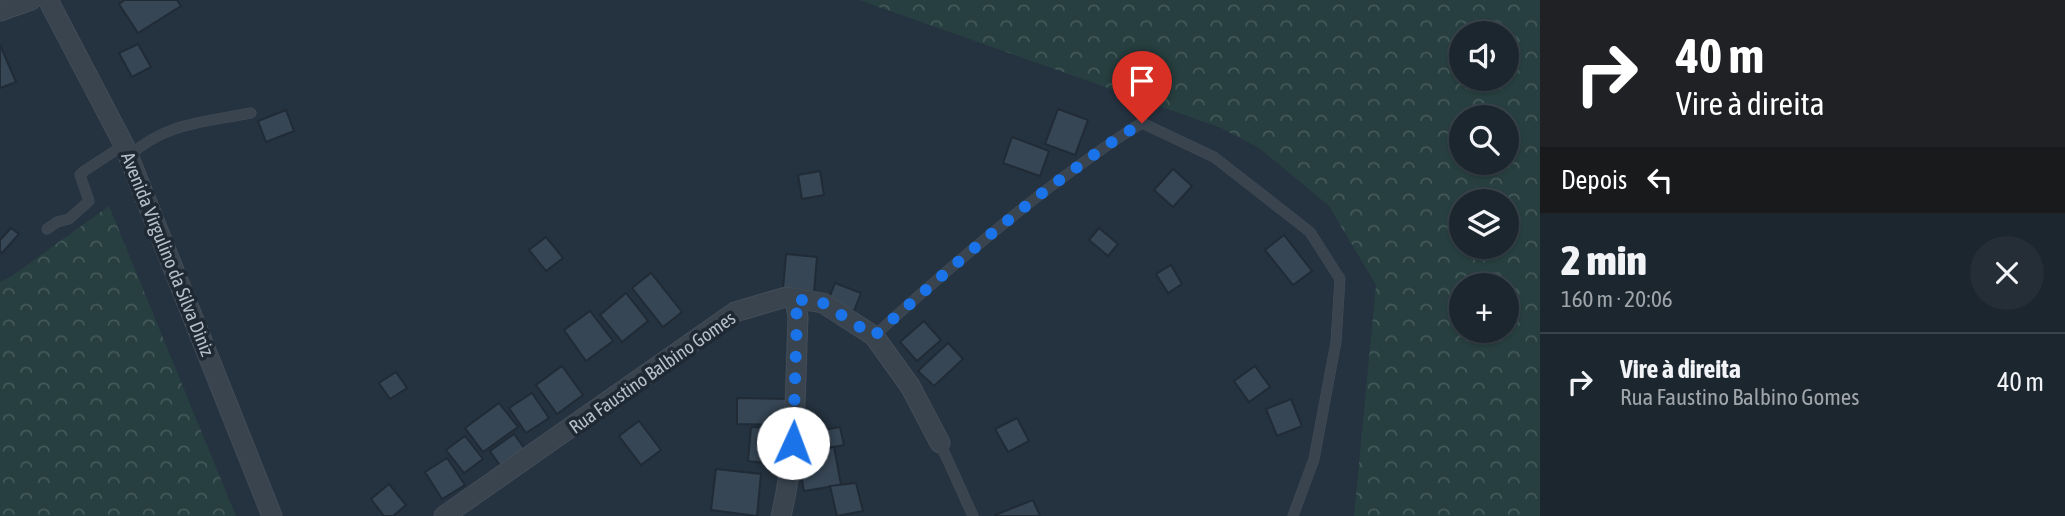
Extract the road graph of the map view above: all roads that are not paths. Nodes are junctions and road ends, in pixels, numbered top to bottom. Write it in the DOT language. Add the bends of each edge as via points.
graph roads {
  1 [pos="31,0"];
  2 [pos="48,0"];
  3 [pos="0,10"];
  4 [pos="251,113"];
  5 [pos="127,151"];
  6 [pos="47,229"];
  7 [pos="795,299"];
  8 [pos="874,336"];
  9 [pos="940,443"];
  10 [pos="272,516"];
  11 [pos="444,516"];
  12 [pos="781,516"];
  13 [pos="974,516"];
  14 [pos="1293,516"];
  1 -- 3 [label="street"];
  2 -- 5 [label="street, Avenida Virgulino da Silva Diniz"];
  4 -- 5 [label="lane" via="166,131"];
  5 -- 6 [label="lane" via="84,171 81,183 89,201 69,219"];
  5 -- 10 [label="street, Avenida Virgulino da Silva Diniz"];
  7 -- 8 [label="street, Rua Faustino Balbino Gomes" via="823,303"];
  7 -- 11 [label="street, Rua Faustino Balbino Gomes" via="786,297 735,312"];
  7 -- 12 [label="street" via="793,443"];
  8 -- 9 [label="street, Rua Faustino Balbino Gomes" via="910,386"];
  8 -- 14 [label="lane" via="950,266 1114,139 1142,123 1214,157 1310,232 1340,279 1336,342 1314,459"];
  9 -- 13 [label="lane"];
}
